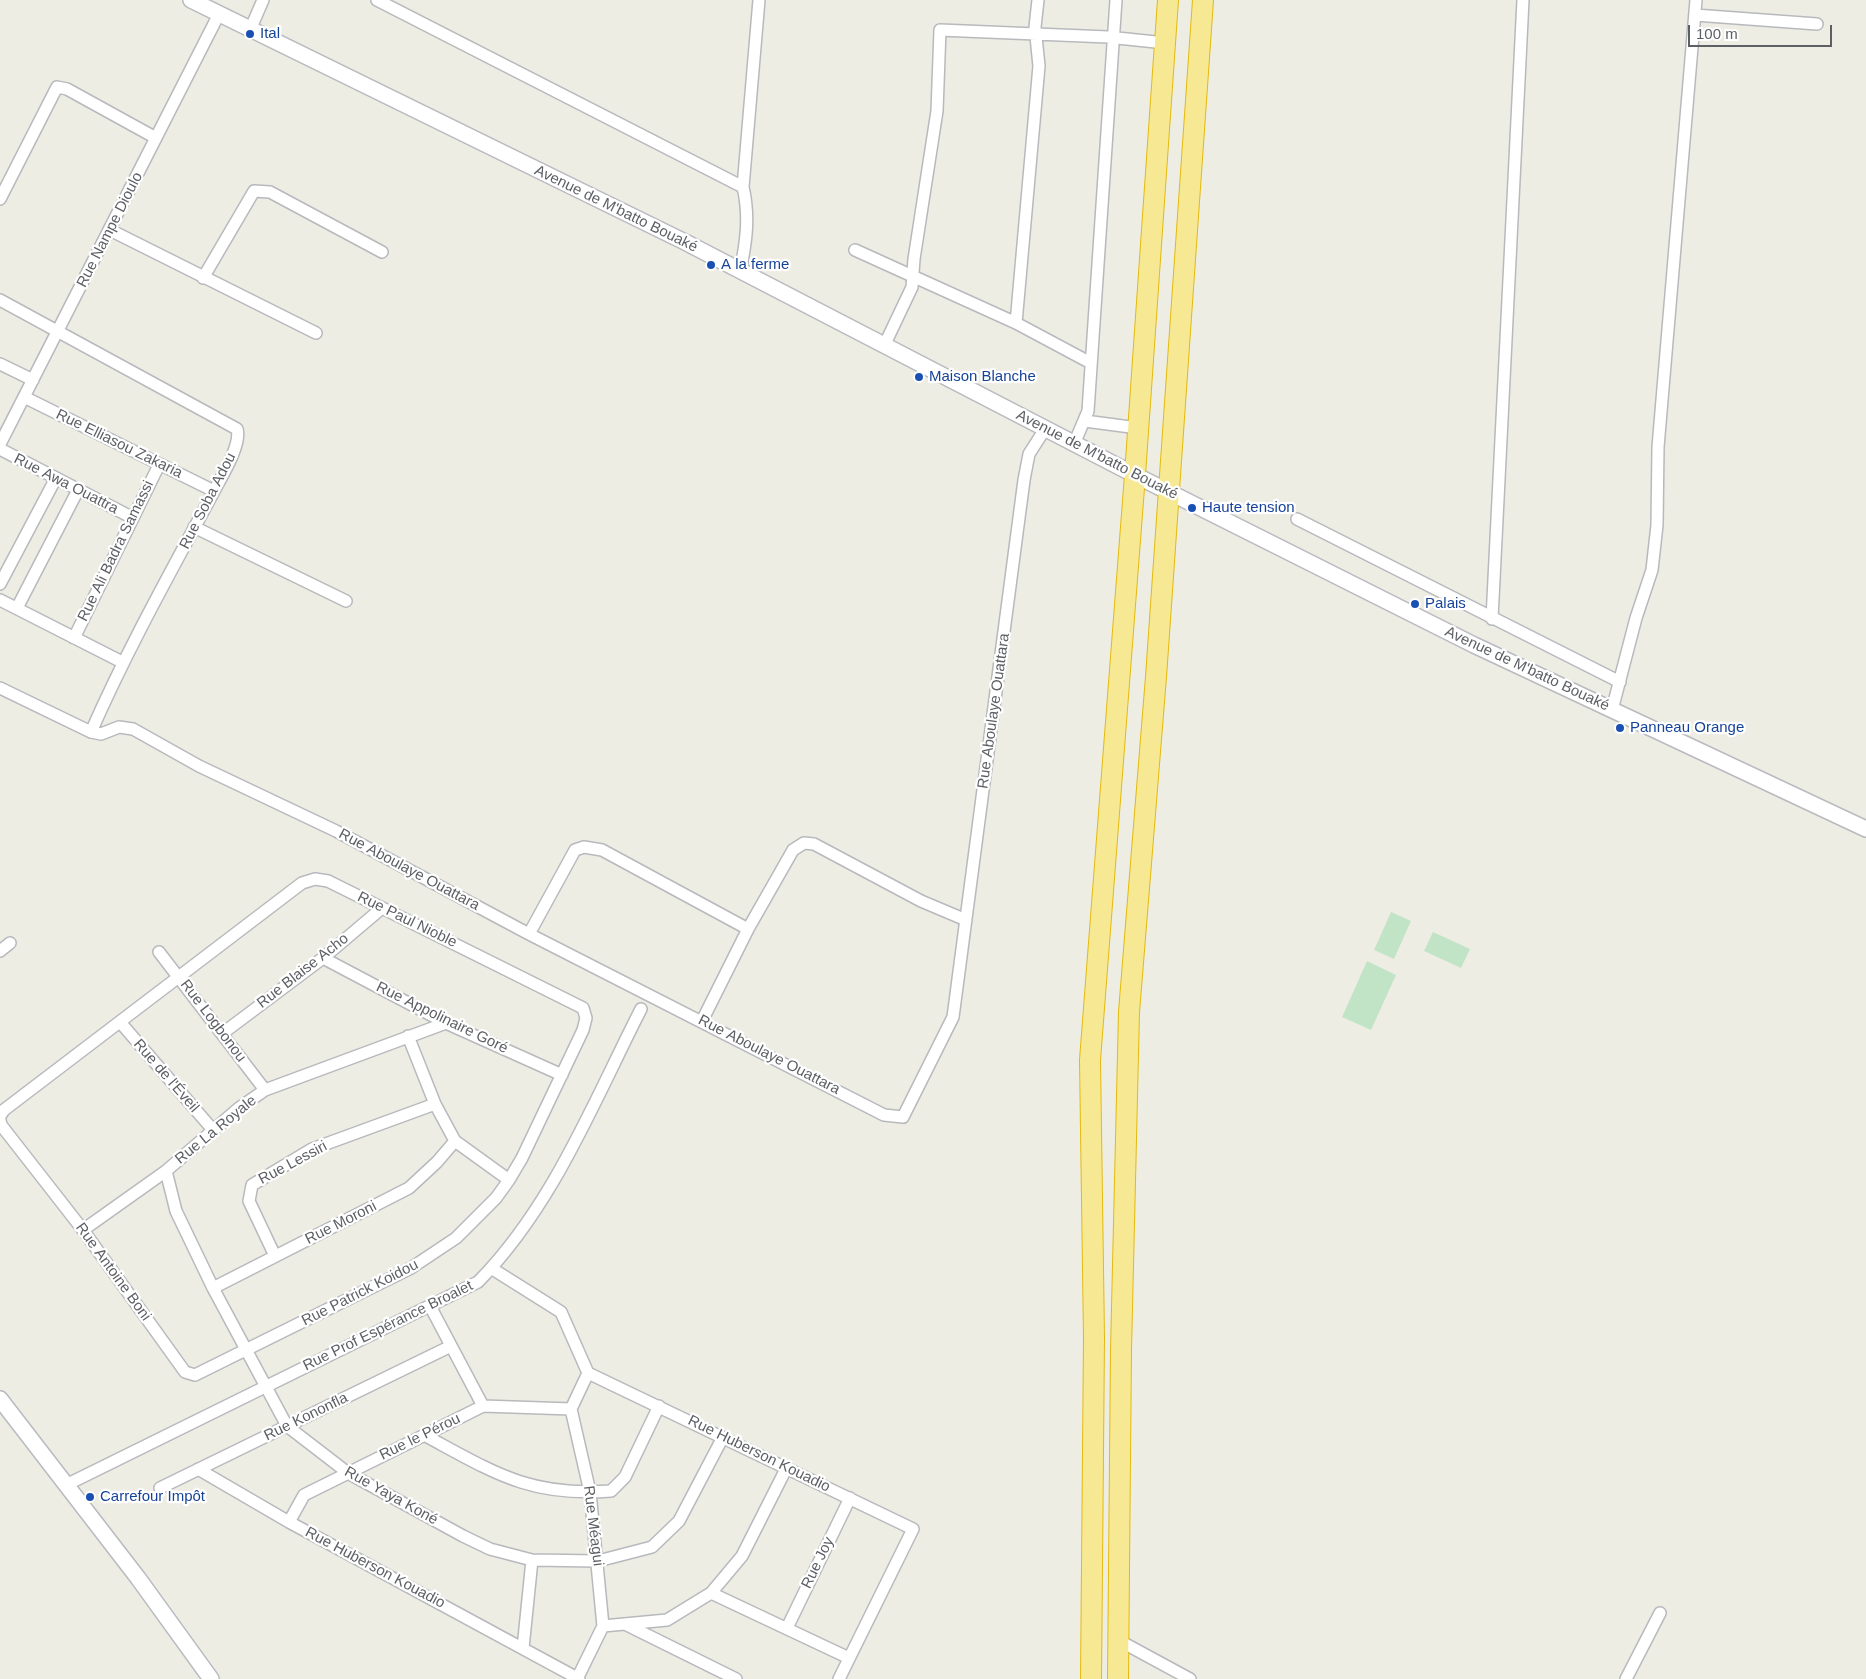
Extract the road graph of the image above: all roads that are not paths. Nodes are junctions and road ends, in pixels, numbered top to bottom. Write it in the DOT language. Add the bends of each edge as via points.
graph roads {
  1 [pos="192,0"];
  2 [pos="263,0"];
  3 [pos="376,0"];
  4 [pos="759,0"];
  5 [pos="1038,0"];
  6 [pos="1116,0"];
  7 [pos="1168,0"];
  8 [pos="1203,0"];
  9 [pos="1522,0"];
  10 [pos="1696,0"];
  11 [pos="219,14"];
  12 [pos="1695,15"];
  13 [pos="1817,24"];
  14 [pos="250,30"];
  15 [pos="1036,35"];
  16 [pos="1114,38"];
  17 [pos="1165,44"];
  18 [pos="156,138"];
  19 [pos="743,188"];
  20 [pos="0,199"];
  21 [pos="110,230"];
  22 [pos="854,250"];
  23 [pos="382,252"];
  24 [pos="740,272"];
  25 [pos="912,276"];
  26 [pos="203,278"];
  27 [pos="0,300"];
  28 [pos="1016,323"];
  29 [pos="58,332"];
  30 [pos="316,333"];
  31 [pos="884,346"];
  32 [pos="1089,362"];
  33 [pos="0,364"];
  34 [pos="33,380"];
  35 [pos="24,397"];
  36 [pos="1085,421"];
  37 [pos="1138,428"];
  38 [pos="1045,429"];
  39 [pos="0,444"];
  40 [pos="1074,444"];
  41 [pos="0,449"];
  42 [pos="159,465"];
  43 [pos="1135,475"];
  44 [pos="56,478"];
  45 [pos="78,490"];
  46 [pos="214,491"];
  47 [pos="1169,492"];
  48 [pos="133,518"];
  49 [pos="1296,519"];
  50 [pos="194,527"];
  51 [pos="0,584"];
  52 [pos="0,600"];
  53 [pos="346,601"];
  54 [pos="17,608"];
  55 [pos="1492,619"];
  56 [pos="74,638"];
  57 [pos="122,662"];
  58 [pos="1620,682"];
  59 [pos="0,688"];
  60 [pos="1612,710"];
  61 [pos="91,732"];
  62 [pos="1866,829"];
  63 [pos="382,908"];
  64 [pos="966,920"];
  65 [pos="748,929"];
  66 [pos="529,934"];
  67 [pos="10,943"];
  68 [pos="0,951"];
  69 [pos="159,952"];
  70 [pos="323,958"];
  71 [pos="179,977"];
  72 [pos="641,1010"];
  73 [pos="702,1021"];
  74 [pos="120,1022"];
  75 [pos="446,1023"];
  76 [pos="223,1033"];
  77 [pos="408,1036"];
  78 [pos="562,1075"];
  79 [pos="266,1090"];
  80 [pos="435,1104"];
  81 [pos="0,1116"];
  82 [pos="0,1120"];
  83 [pos="213,1130"];
  84 [pos="455,1141"];
  85 [pos="166,1171"];
  86 [pos="510,1180"];
  87 [pos="83,1230"];
  88 [pos="275,1256"];
  89 [pos="492,1268"];
  90 [pos="214,1288"];
  91 [pos="430,1306"];
  92 [pos="451,1346"];
  93 [pos="246,1350"];
  94 [pos="588,1373"];
  95 [pos="265,1386"];
  96 [pos="0,1399"];
  97 [pos="483,1406"];
  98 [pos="659,1406"];
  99 [pos="571,1409"];
  100 [pos="287,1426"];
  101 [pos="424,1434"];
  102 [pos="723,1437"];
  103 [pos="787,1467"];
  104 [pos="198,1469"];
  105 [pos="348,1473"];
  106 [pos="66,1485"];
  107 [pos="160,1488"];
  108 [pos="590,1492"];
  109 [pos="850,1498"];
  110 [pos="289,1522"];
  111 [pos="532,1560"];
  112 [pos="598,1561"];
  113 [pos="711,1593"];
  114 [pos="1660,1613"];
  115 [pos="624,1624"];
  116 [pos="603,1626"];
  117 [pos="787,1628"];
  118 [pos="1118,1640"];
  119 [pos="523,1648"];
  120 [pos="849,1658"];
  121 [pos="212,1679"];
  122 [pos="578,1679"];
  123 [pos="736,1679"];
  124 [pos="839,1679"];
  125 [pos="1091,1679"];
  126 [pos="1118,1679"];
  127 [pos="1190,1679"];
  128 [pos="1626,1679"];
  1 -- 11 [label="street, Avenue de M'batto Bouaké"];
  2 -- 14 [label="street"];
  3 -- 19 [label="street"];
  4 -- 19 [label="street"];
  5 -- 15 [label="street"];
  6 -- 16 [label="street"];
  7 -- 17 [label="highway"];
  8 -- 47 [label="highway"];
  9 -- 55 [label="street"];
  10 -- 12 [label="street"];
  11 -- 14 [label="street, Avenue de M'batto Bouaké"];
  11 -- 18 [label="street, Rue Nampe Dioulo"];
  12 -- 13 [label="street"];
  12 -- 58 [label="street" via="1658,448 1653,561"];
  14 -- 24 [label="street, Avenue de M'batto Bouaké"];
  15 -- 16 [label="street"];
  15 -- 25 [label="street" via="940,30 937,111"];
  15 -- 28 [label="street" via="1039,66"];
  16 -- 17 [label="street"];
  16 -- 32 [label="street"];
  17 -- 37 [label="highway"];
  18 -- 20 [label="street" via="67,89 57,87"];
  18 -- 21 [label="street, Rue Nampe Dioulo"];
  19 -- 24 [label="street" via="747,240"];
  21 -- 26 [label="street"];
  21 -- 29 [label="street, Rue Nampe Dioulo"];
  22 -- 25 [label="street"];
  23 -- 26 [label="street" via="270,192 254,191"];
  24 -- 31 [label="street, Avenue de M'batto Bouaké"];
  25 -- 28 [label="street"];
  25 -- 31 [label="street" via="912,287"];
  26 -- 30 [label="street"];
  27 -- 29 [label="street, Rue Soba Adou"];
  28 -- 32 [label="street"];
  29 -- 34 [label="street, Rue Nampe Dioulo"];
  29 -- 46 [label="street, Rue Soba Adou" via="237,429 237,444"];
  31 -- 38 [label="street, Avenue de M'batto Bouaké"];
  32 -- 36 [label="street"];
  33 -- 34 [label="street"];
  34 -- 35 [label="street, Rue Nampe Dioulo"];
  35 -- 39 [label="street, Rue Nampe Dioulo"];
  35 -- 42 [label="street, Rue Elliasou Zakaria"];
  36 -- 37 [label="street"];
  36 -- 40 [label="street"];
  37 -- 43 [label="highway"];
  38 -- 40 [label="street, Avenue de M'batto Bouaké"];
  38 -- 64 [label="street, Rue Aboulaye Ouattara" via="1029,454 1024,480"];
  40 -- 43 [label="street, Avenue de M'batto Bouaké"];
  41 -- 44 [label="street, Rue Awa Ouattra"];
  42 -- 46 [label="street, Rue Elliasou Zakaria"];
  42 -- 48 [label="street, Rue Ali Badra Samassi"];
  43 -- 47 [label="street, Avenue de M'batto Bouaké"];
  43 -- 125 [label="highway" via="1090,1060 1094,1338"];
  44 -- 45 [label="street, Rue Awa Ouattra"];
  44 -- 51 [label="street"];
  45 -- 48 [label="street, Rue Awa Ouattra"];
  45 -- 54 [label="street"];
  46 -- 50 [label="street, Rue Soba Adou"];
  47 -- 60 [label="street, Avenue de M'batto Bouaké" via="1482,649"];
  47 -- 118 [label="highway" via="1129,1012"];
  48 -- 56 [label="street, Rue Ali Badra Samassi"];
  49 -- 55 [label="street"];
  50 -- 53 [label="street"];
  50 -- 57 [label="street, Rue Soba Adou"];
  52 -- 54 [label="street"];
  54 -- 56 [label="street"];
  55 -- 58 [label="street"];
  56 -- 57 [label="street"];
  57 -- 61 [label="street, Rue Soba Adou"];
  58 -- 60 [label="street"];
  59 -- 61 [label="street"];
  60 -- 62 [label="street, Avenue de M'batto Bouaké"];
  61 -- 66 [label="street, Rue Aboulaye Ouattara" via="101,734 119,727 133,729 200,766 336,831"];
  63 -- 70 [label="street, Rue Blaise Acho"];
  63 -- 71 [label="street, Rue Paul Nioble" via="328,881 315,879 302,883"];
  63 -- 78 [label="street, Rue Paul Nioble" via="583,1008 586,1018 583,1030"];
  64 -- 65 [label="street" via="921,901 814,844 804,843 793,850"];
  64 -- 73 [label="street, Rue Aboulaye Ouattara" via="953,1017 903,1117 884,1115"];
  65 -- 66 [label="street" via="602,850 584,847 575,850"];
  65 -- 73 [label="street"];
  66 -- 73 [label="street, Rue Aboulaye Ouattara"];
  67 -- 68 [label="street"];
  69 -- 71 [label="street, Rue Logbonou"];
  70 -- 75 [label="street, Rue Appolinaire Goré"];
  70 -- 76 [label="street, Rue Blaise Acho"];
  71 -- 74 [label="street"];
  71 -- 76 [label="street, Rue Logbonou"];
  72 -- 89 [label="street, Rue Prof Espérance Broalet" via="546,1198"];
  74 -- 81 [label="street"];
  74 -- 83 [label="street, Rue de l'Éveil"];
  75 -- 77 [label="street, Rue La Royale"];
  75 -- 78 [label="street, Rue Appolinaire Goré"];
  76 -- 79 [label="street, Rue Logbonou"];
  77 -- 79 [label="street, Rue La Royale"];
  77 -- 80 [label="street"];
  78 -- 86 [label="street, Rue Patrick Koidou"];
  79 -- 83 [label="street, Rue La Royale"];
  80 -- 84 [label="street"];
  80 -- 88 [label="street, Rue Lessiri" via="312,1149 252,1185 249,1201"];
  82 -- 87 [label="street, Rue Antoine Boni"];
  83 -- 85 [label="street, Rue La Royale"];
  84 -- 86 [label="street"];
  84 -- 88 [label="street, Rue Moroni" via="409,1188"];
  85 -- 87 [label="street, Rue La Royale"];
  85 -- 90 [label="street, Rue Yaya Koné" via="176,1211"];
  86 -- 93 [label="street, Rue Patrick Koidou" via="456,1238 411,1268"];
  87 -- 93 [label="street, Rue Antoine Boni" via="185,1372 195,1375"];
  88 -- 90 [label="street, Rue Moroni"];
  89 -- 91 [label="street, Rue Prof Espérance Broalet" via="478,1282"];
  89 -- 94 [label="street" via="561,1312"];
  90 -- 93 [label="street, Rue Yaya Koné"];
  91 -- 92 [label="street"];
  91 -- 95 [label="street, Rue Prof Espérance Broalet"];
  92 -- 97 [label="street"];
  92 -- 100 [label="street, Rue Kononfla"];
  93 -- 95 [label="street, Rue Yaya Koné"];
  94 -- 98 [label="street, Rue Huberson Kouadio"];
  94 -- 99 [label="street"];
  95 -- 100 [label="street, Rue Yaya Koné"];
  95 -- 106 [label="street, Rue Prof Espérance Broalet"];
  96 -- 106 [label="street"];
  97 -- 99 [label="street"];
  97 -- 101 [label="street, Rue le Pérou"];
  98 -- 102 [label="street, Rue Huberson Kouadio"];
  98 -- 108 [label="street" via="625,1477 611,1490"];
  99 -- 108 [label="street, Rue Méagui"];
  100 -- 104 [label="street, Rue Kononfla"];
  100 -- 105 [label="street, Rue Yaya Koné"];
  101 -- 105 [label="street, Rue le Pérou"];
  101 -- 108 [label="street" via="514,1482 543,1490"];
  102 -- 103 [label="street, Rue Huberson Kouadio"];
  102 -- 112 [label="street, Rue Yaya Koné" via="679,1521 652,1547"];
  103 -- 109 [label="street, Rue Huberson Kouadio"];
  103 -- 113 [label="street" via="742,1556"];
  104 -- 107 [label="street, Rue Kononfla"];
  104 -- 110 [label="street, Rue Huberson Kouadio"];
  105 -- 110 [label="street, Rue le Pérou" via="304,1495"];
  105 -- 111 [label="street, Rue Yaya Koné" via="481,1545"];
  106 -- 121 [label="street"];
  108 -- 112 [label="street, Rue Méagui"];
  109 -- 117 [label="street, Rue Joy"];
  109 -- 120 [label="street, Rue Huberson Kouadio" via="913,1529"];
  110 -- 119 [label="street, Rue Huberson Kouadio"];
  111 -- 112 [label="street, Rue Yaya Koné"];
  111 -- 119 [label="street"];
  112 -- 116 [label="street, Rue Méagui"];
  113 -- 115 [label="street" via="667,1620"];
  113 -- 117 [label="street"];
  114 -- 128 [label="street"];
  115 -- 116 [label="street"];
  115 -- 123 [label="street"];
  116 -- 122 [label="street"];
  117 -- 120 [label="street"];
  118 -- 126 [label="highway"];
  118 -- 127 [label="street"];
  119 -- 122 [label="street, Rue Huberson Kouadio"];
  120 -- 124 [label="street, Rue Huberson Kouadio"];
}
